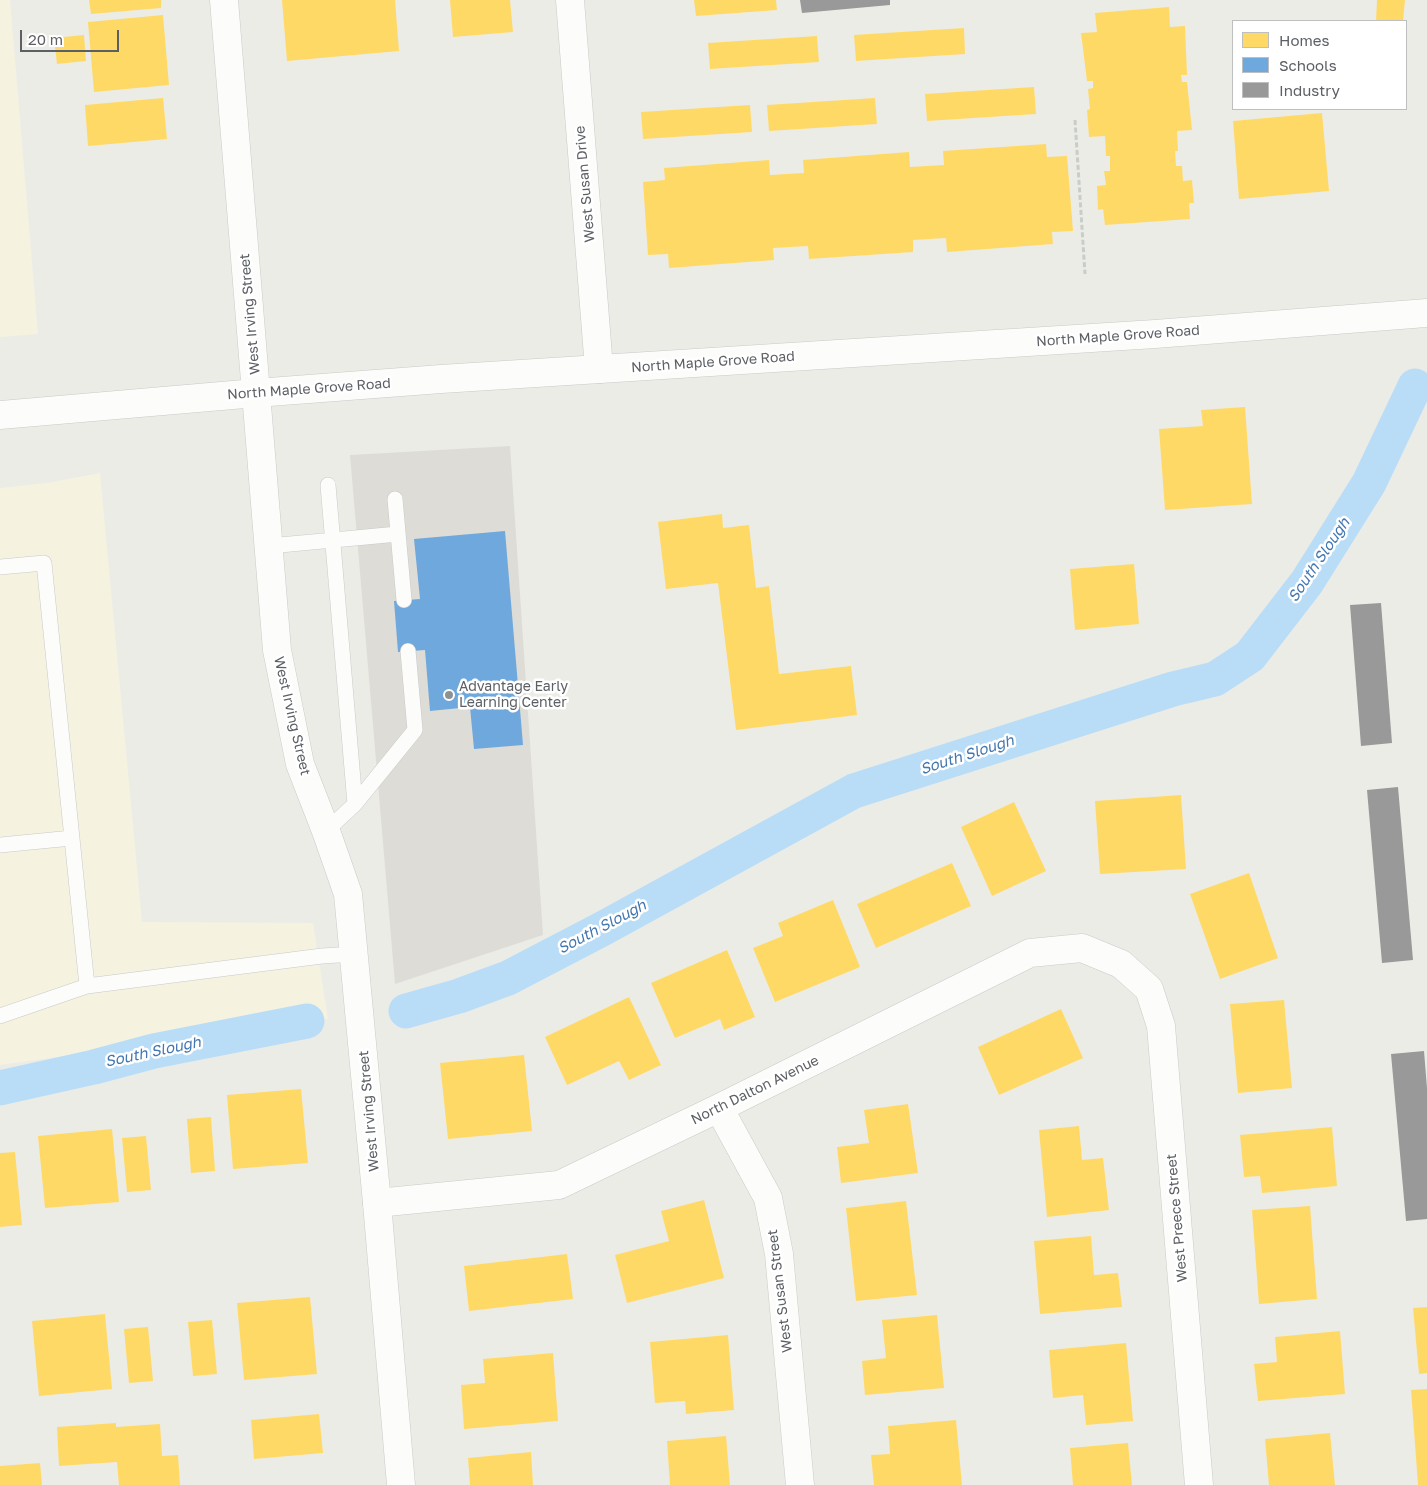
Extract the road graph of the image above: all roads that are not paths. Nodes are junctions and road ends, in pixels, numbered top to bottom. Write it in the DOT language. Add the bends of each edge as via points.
graph roads {
  1 [pos="224,0"];
  2 [pos="570,0"];
  3 [pos="1427,313"];
  4 [pos="599,369"];
  5 [pos="256,393"];
  6 [pos="0,415"];
  7 [pos="328,485"];
  8 [pos="395,499"];
  9 [pos="398,534"];
  10 [pos="332,540"];
  11 [pos="269,546"];
  12 [pos="0,567"];
  13 [pos="404,600"];
  14 [pos="408,652"];
  15 [pos="355,804"];
  16 [pos="326,831"];
  17 [pos="72,838"];
  18 [pos="0,845"];
  19 [pos="354,954"];
  20 [pos="1121,964"];
  21 [pos="87,986"];
  22 [pos="0,1016"];
  23 [pos="719,1108"];
  24 [pos="377,1203"];
  25 [pos="401,1485"];
  26 [pos="800,1485"];
  27 [pos="1200,1485"];
  1 -- 5 [label="street, West Irving Street"];
  2 -- 4 [label="street, West Susan Drive"];
  3 -- 4 [label="street, North Maple Grove Road" via="1164,334"];
  4 -- 5 [label="street, North Maple Grove Road"];
  5 -- 6 [label="street, North Maple Grove Road"];
  5 -- 11 [label="street, West Irving Street"];
  7 -- 10 [label="lane"];
  8 -- 9 [label="lane"];
  9 -- 10 [label="lane"];
  9 -- 13 [label="lane"];
  10 -- 11 [label="lane"];
  10 -- 15 [label="lane"];
  11 -- 16 [label="street, West Irving Street" via="277,650 300,764"];
  12 -- 17 [label="lane" via="44,563"];
  14 -- 15 [label="lane" via="415,730"];
  15 -- 16 [label="lane"];
  16 -- 19 [label="street, West Irving Street" via="348,894"];
  17 -- 18 [label="lane"];
  17 -- 21 [label="lane"];
  19 -- 21 [label="lane"];
  19 -- 24 [label="street, West Irving Street"];
  20 -- 23 [label="street, North Dalton Avenue" via="1082,948 1030,953"];
  20 -- 27 [label="street, West Preece Street" via="1148,990 1160,1026"];
  21 -- 22 [label="lane"];
  23 -- 24 [label="street, North Dalton Avenue" via="559,1185"];
  23 -- 26 [label="street, West Susan Street" via="768,1198 779,1254"];
  24 -- 25 [label="street, West Irving Street"];
}
